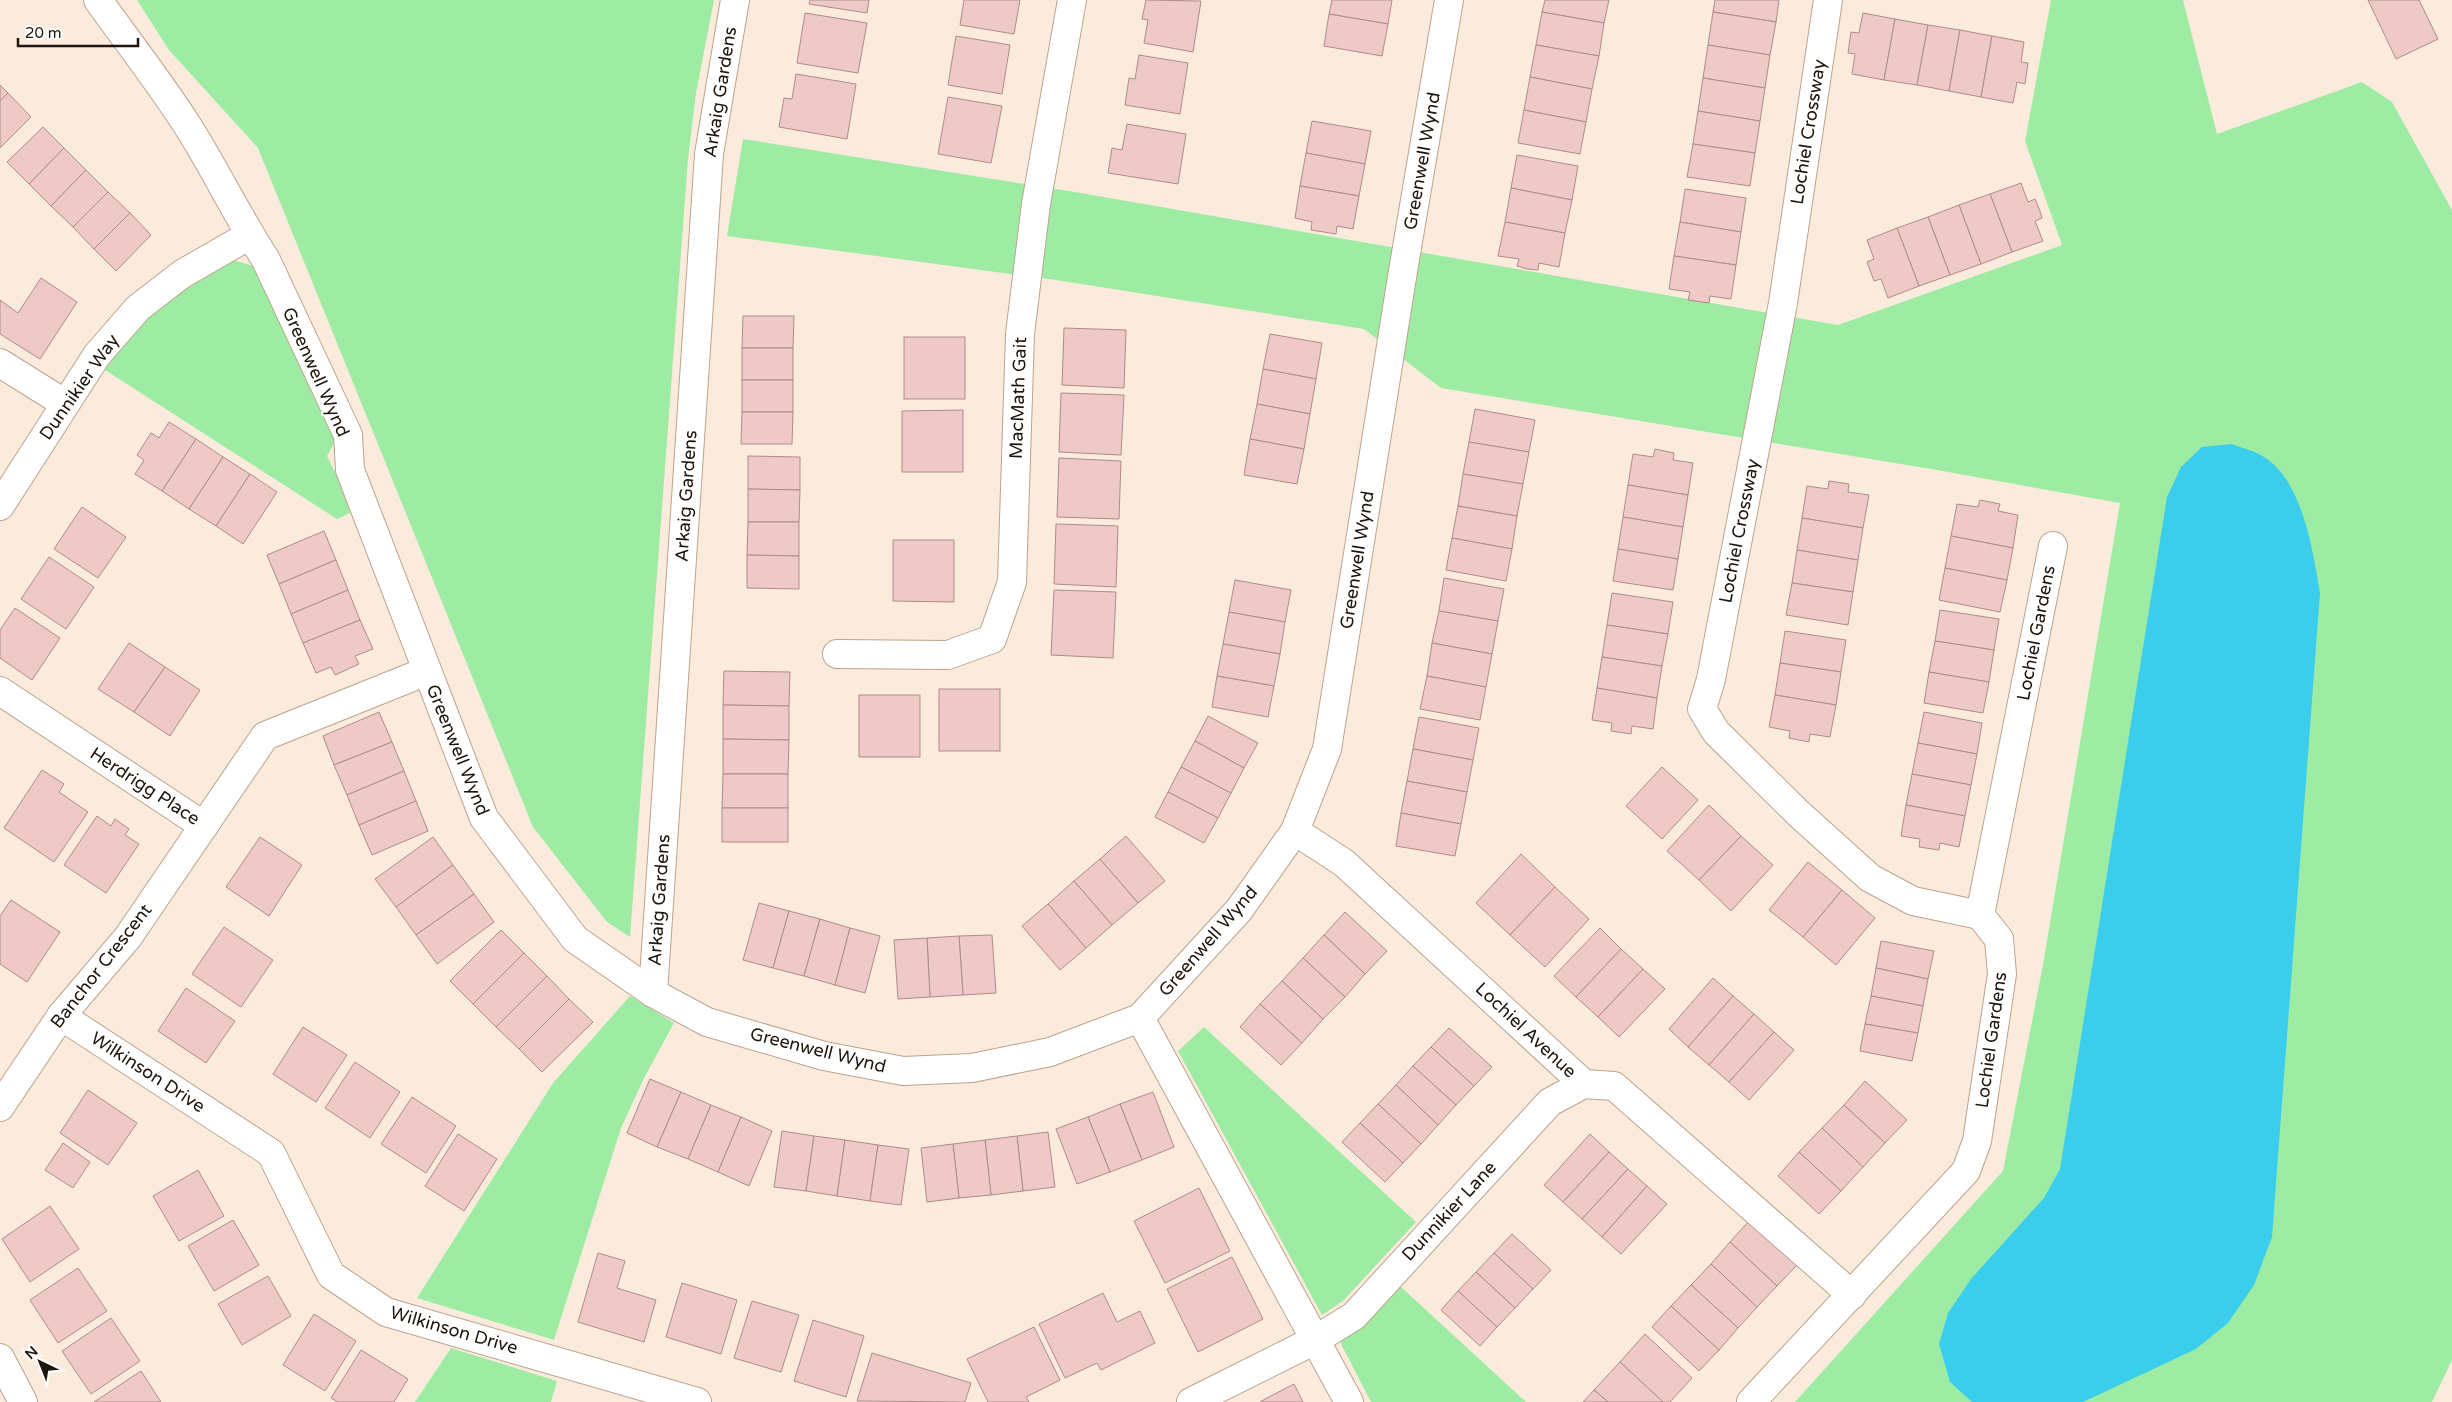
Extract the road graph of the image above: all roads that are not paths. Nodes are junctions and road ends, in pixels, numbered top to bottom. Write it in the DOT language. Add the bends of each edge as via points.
graph roads {
  1 [pos="98,0"];
  2 [pos="734,0"];
  3 [pos="1072,0"];
  4 [pos="1450,0"];
  5 [pos="1828,0"];
  6 [pos="250,235"];
  7 [pos="0,363"];
  8 [pos="64,403"];
  9 [pos="0,506"];
  10 [pos="2053,546"];
  11 [pos="837,654"];
  12 [pos="427,670"];
  13 [pos="0,692"];
  14 [pos="204,826"];
  15 [pos="1295,831"];
  16 [pos="1980,915"];
  17 [pos="653,993"];
  18 [pos="61,1016"];
  19 [pos="1140,1018"];
  20 [pos="1584,1084"];
  21 [pos="0,1108"];
  22 [pos="1852,1294"];
  23 [pos="1315,1340"];
  24 [pos="0,1358"];
  25 [pos="23,1402"];
  26 [pos="697,1402"];
  27 [pos="1191,1402"];
  28 [pos="1349,1402"];
  29 [pos="1751,1402"];
  1 -- 6 [label="street, Greenwell Wynd" via="187,126 224,184"];
  2 -- 17 [label="street, Arkaig Gardens" via="709,154"];
  3 -- 11 [label="street, MacMath Gait" via="1036,204 1020,334 1012,582 992,639 948,655"];
  4 -- 15 [label="street, Greenwell Wynd" via="1327,749"];
  5 -- 16 [label="street, Lochiel Crossway" via="1783,302 1711,680 1702,709 1716,732 1870,878 1914,901"];
  6 -- 8 [label="street, Dunnikier Way" via="182,274 138,308 97,355"];
  6 -- 12 [label="street, Greenwell Wynd" via="266,260 348,435 350,470"];
  7 -- 8 [label="street"];
  8 -- 9 [label="street, Dunnikier Way"];
  10 -- 16 [label="street, Lochiel Gardens"];
  12 -- 14 [label="street, Herdrigg Place" via="264,736"];
  12 -- 17 [label="street, Greenwell Wynd" via="484,818 574,939"];
  13 -- 14 [label="street, Herdrigg Place"];
  14 -- 18 [label="street, Banchor Crescent" via="128,936"];
  15 -- 19 [label="street, Greenwell Wynd" via="1239,910"];
  15 -- 20 [label="street, Lochiel Avenue" via="1344,863"];
  16 -- 22 [label="street, Lochiel Gardens" via="1999,938 2002,974 1977,1140 1966,1171"];
  17 -- 19 [label="street, Greenwell Wynd" via="707,1022 824,1056 903,1071 972,1068 1050,1052"];
  18 -- 21 [label="street, Banchor Crescent"];
  18 -- 26 [label="street, Wilkinson Drive" via="271,1153 331,1275 386,1312"];
  19 -- 23 [label="street"];
  20 -- 22 [label="street, Lochiel Avenue" via="1614,1086"];
  20 -- 23 [label="street, Dunnikier Lane" via="1550,1102 1354,1316"];
  22 -- 29 [label="street, Lochiel Gardens"];
  23 -- 27 [label="street"];
  23 -- 28 [label="street"];
  24 -- 25 [label="street"];
}
